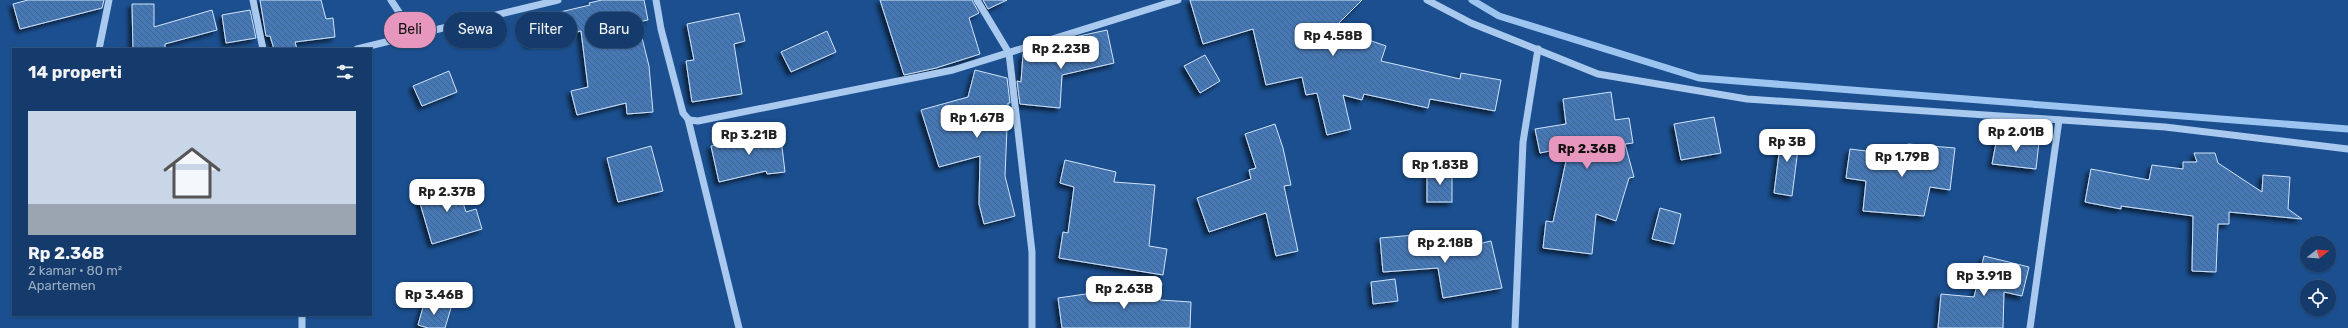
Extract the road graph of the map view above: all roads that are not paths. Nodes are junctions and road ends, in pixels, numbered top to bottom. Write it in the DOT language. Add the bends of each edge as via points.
graph roads {
  1 [pos="109,0"];
  2 [pos="254,0"];
  3 [pos="391,0"];
  4 [pos="558,0"];
  5 [pos="656,0"];
  6 [pos="977,0"];
  7 [pos="1178,0"];
  8 [pos="1427,0"];
  9 [pos="399,12"];
  10 [pos="436,30"];
  11 [pos="384,42"];
  12 [pos="99,48"];
  13 [pos="263,48"];
  14 [pos="361,48"];
  15 [pos="1538,49"];
  16 [pos="1009,53"];
  17 [pos="688,119"];
  18 [pos="2060,120"];
  19 [pos="2348,149"];
  20 [pos="302,316"];
  21 [pos="302,328"];
  22 [pos="739,328"];
  23 [pos="1032,328"];
  24 [pos="1515,328"];
  25 [pos="2030,328"];
  1 -- 12 [label="street"];
  2 -- 13 [label="street"];
  3 -- 9 [label="street"];
  4 -- 10 [label="street"];
  5 -- 17 [label="street" via="683,113"];
  6 -- 16 [label="street"];
  7 -- 16 [label="street"];
  8 -- 15 [label="street" via="1471,23"];
  11 -- 14 [label="street"];
  15 -- 18 [label="street" via="1598,74 1747,99"];
  15 -- 24 [label="street" via="1523,142"];
  16 -- 17 [label="street" via="953,70 698,121"];
  16 -- 23 [label="street" via="1032,252"];
  17 -- 22 [label="street"];
  18 -- 19 [label="street" via="2165,127"];
  18 -- 25 [label="street"];
  20 -- 21 [label="street"];
}
